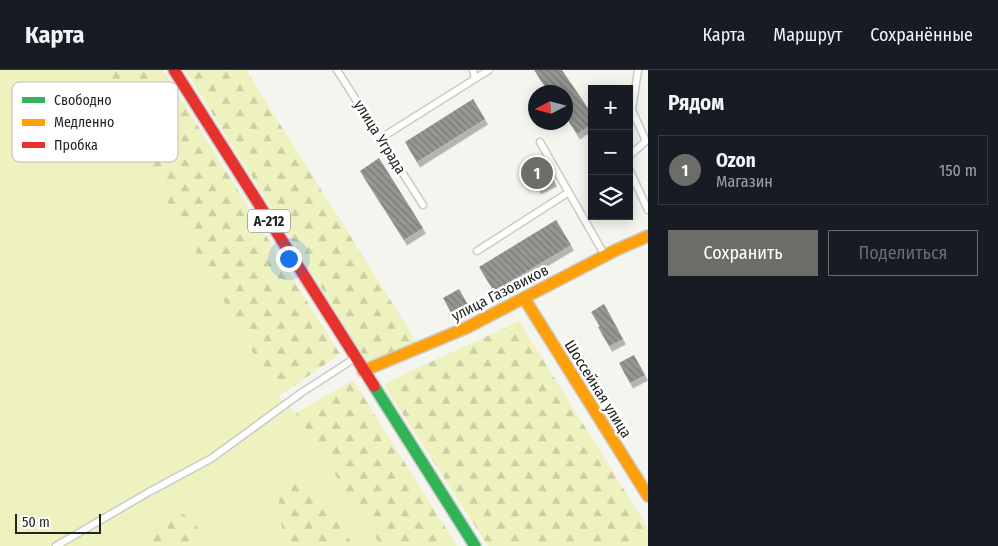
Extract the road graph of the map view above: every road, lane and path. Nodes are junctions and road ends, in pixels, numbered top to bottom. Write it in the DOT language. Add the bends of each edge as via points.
graph roads {
  1 [pos="174,70"];
  2 [pos="337,70"];
  3 [pos="472,70"];
  4 [pos="489,70"];
  5 [pos="638,70"];
  6 [pos="475,79"];
  7 [pos="381,138"];
  8 [pos="540,142"];
  9 [pos="633,152"];
  10 [pos="632,175"];
  11 [pos="569,192"];
  12 [pos="423,205"];
  13 [pos="648,210"];
  14 [pos="648,236"];
  15 [pos="477,251"];
  16 [pos="605,256"];
  17 [pos="524,298"];
  18 [pos="356,358"];
  19 [pos="364,371"];
  20 [pos="648,496"];
  21 [pos="56,546"];
  22 [pos="475,546"];
  1 -- 18 [label="main road, А-212"];
  2 -- 7 [label="lane, улица Уграда"];
  3 -- 6 [label="lane"];
  4 -- 6 [label="lane"];
  5 -- 9 [label="lane" via="632,110 646,141"];
  6 -- 7 [label="lane"];
  7 -- 12 [label="lane, улица Уграда"];
  8 -- 11 [label="lane"];
  10 -- 13 [label="lane"];
  11 -- 15 [label="lane"];
  11 -- 16 [label="lane"];
  14 -- 16 [label="main road, улица Газовиков"];
  16 -- 17 [label="main road, улица Газовиков"];
  17 -- 19 [label="main road, улица Газовиков" via="466,328"];
  17 -- 20 [label="main road, Шоссейная улица"];
  18 -- 19 [label="main road, А-212"];
  18 -- 21 [label="lane" via="212,458"];
  19 -- 22 [label="main road, А-212"];
}
